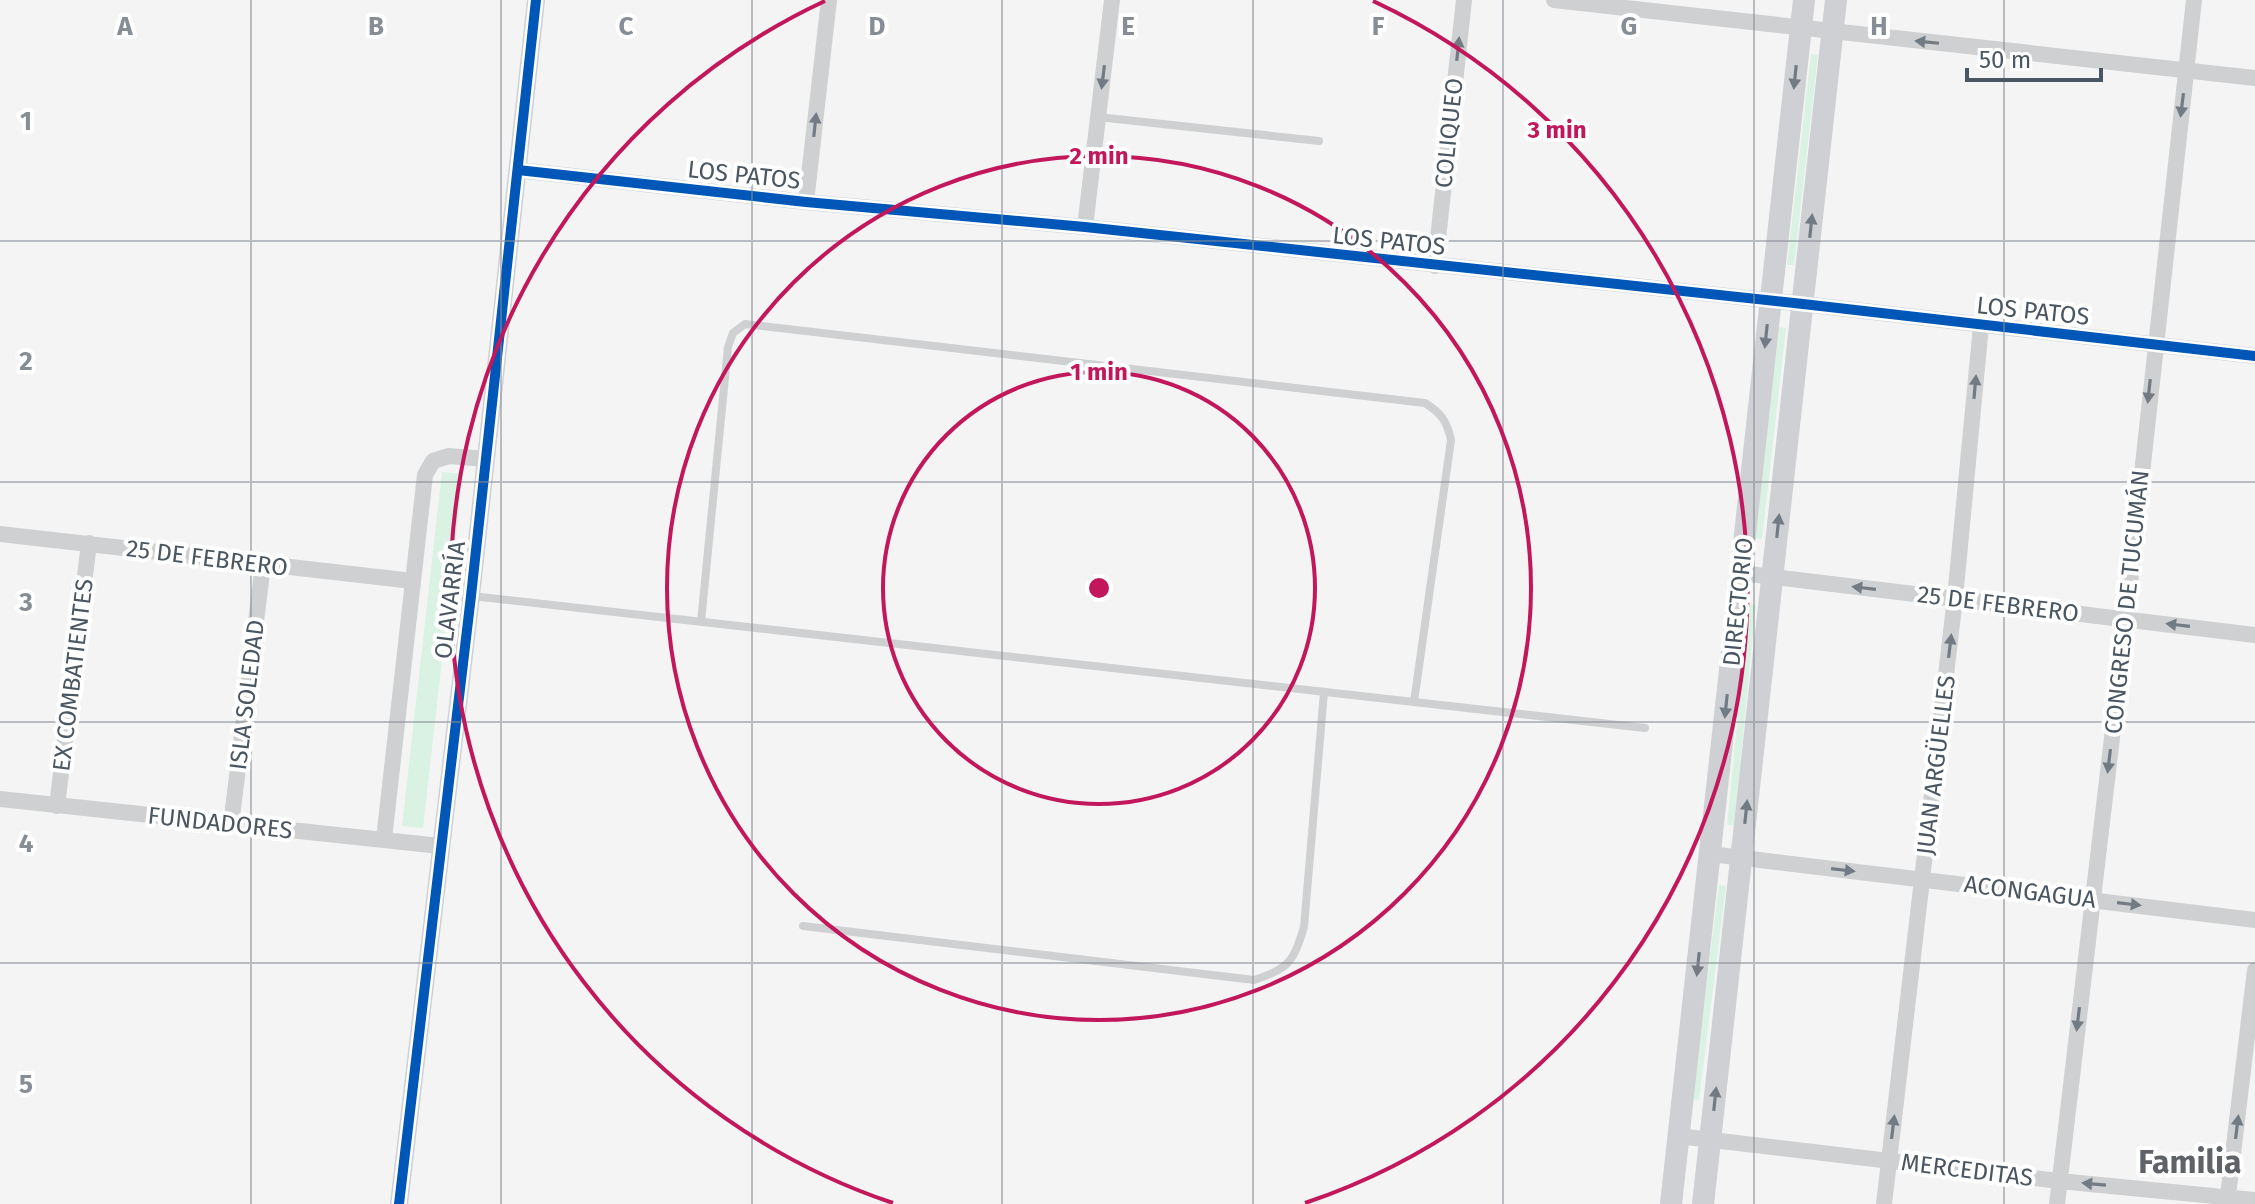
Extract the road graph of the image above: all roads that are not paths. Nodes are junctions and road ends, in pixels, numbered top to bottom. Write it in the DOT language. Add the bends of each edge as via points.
graph roads {
  1 [pos="536,0"];
  2 [pos="829,0"];
  3 [pos="1112,0"];
  4 [pos="1464,0"];
  5 [pos="1554,0"];
  6 [pos="1804,0"];
  7 [pos="1836,0"];
  8 [pos="2194,0"];
  9 [pos="1801,28"];
  10 [pos="1832,31"];
  11 [pos="2186,71"];
  12 [pos="2255,78"];
  13 [pos="1098,117"];
  14 [pos="1319,141"];
  15 [pos="518,170"];
  16 [pos="806,202"];
  17 [pos="1085,227"];
  18 [pos="1435,266"];
  19 [pos="1770,301"];
  20 [pos="1803,304"];
  21 [pos="1981,326"];
  22 [pos="2154,343"];
  23 [pos="2255,356"];
  24 [pos="486,459"];
  25 [pos="0,534"];
  26 [pos="89,543"];
  27 [pos="263,565"];
  28 [pos="1741,573"];
  29 [pos="1772,577"];
  30 [pos="413,581"];
  31 [pos="471,596"];
  32 [pos="1955,598"];
  33 [pos="2126,619"];
  34 [pos="701,622"];
  35 [pos="2255,635"];
  36 [pos="1324,692"];
  37 [pos="1414,702"];
  38 [pos="1645,728"];
  39 [pos="0,799"];
  40 [pos="57,806"];
  41 [pos="231,825"];
  42 [pos="384,839"];
  43 [pos="440,846"];
  44 [pos="1710,854"];
  45 [pos="1741,858"];
  46 [pos="1922,879"];
  47 [pos="2093,900"];
  48 [pos="2255,920"];
  49 [pos="803,926"];
  50 [pos="2255,970"];
  51 [pos="1678,1136"];
  52 [pos="1710,1139"];
  53 [pos="1889,1160"];
  54 [pos="2059,1181"];
  55 [pos="2228,1200"];
  56 [pos="2255,1200"];
  57 [pos="399,1204"];
  58 [pos="1671,1204"];
  59 [pos="1703,1204"];
  60 [pos="1884,1204"];
  61 [pos="2057,1204"];
  1 -- 15 [label="street, OLAVARRÍA"];
  16 -- 2 [label="street, one-way"];
  3 -- 13 [label="street, one-way"];
  18 -- 4 [label="street, COLIQUEO, one-way"];
  5 -- 9 [label="street"];
  6 -- 9 [label="main road, DIRECTORIO"];
  7 -- 10 [label="main road, DIRECTORIO"];
  8 -- 11 [label="street, CONGRESO DE TUCUMÁN"];
  9 -- 10 [label="street"];
  9 -- 19 [label="main road, DIRECTORIO, one-way"];
  11 -- 10 [label="street, one-way"];
  20 -- 10 [label="main road, DIRECTORIO, one-way"];
  11 -- 12 [label="street"];
  11 -- 22 [label="street, CONGRESO DE TUCUMÁN, one-way"];
  13 -- 14 [label="lane"];
  13 -- 17 [label="street"];
  15 -- 16 [label="street, LOS PATOS"];
  15 -- 24 [label="street, OLAVARRÍA"];
  16 -- 17 [label="street, LOS PATOS"];
  17 -- 18 [label="street, LOS PATOS"];
  18 -- 19 [label="street, LOS PATOS"];
  19 -- 20 [label="street, LOS PATOS"];
  19 -- 28 [label="main road, DIRECTORIO, one-way"];
  20 -- 21 [label="street, LOS PATOS"];
  29 -- 20 [label="main road, DIRECTORIO, one-way"];
  21 -- 22 [label="street, LOS PATOS"];
  32 -- 21 [label="street, JUAN ARGÜELLES, one-way"];
  22 -- 23 [label="street, LOS PATOS"];
  22 -- 33 [label="street, CONGRESO DE TUCUMÁN, one-way"];
  24 -- 30 [label="street, OLAVARRÍA" via="449,456 433,461 425,475"];
  24 -- 31 [label="street, OLAVARRÍA"];
  25 -- 26 [label="street, 25 DE FEBRERO"];
  26 -- 27 [label="street, 25 DE FEBRERO"];
  26 -- 40 [label="street, EX COMBATIENTES"];
  27 -- 30 [label="street, 25 DE FEBRERO"];
  27 -- 41 [label="street, ISLA SOLEDAD"];
  28 -- 29 [label="street, 25 DE FEBRERO"];
  28 -- 44 [label="main road, DIRECTORIO, one-way"];
  32 -- 29 [label="street, 25 DE FEBRERO, one-way"];
  45 -- 29 [label="main road, DIRECTORIO, one-way"];
  30 -- 42 [label="street, OLAVARRÍA"];
  31 -- 34 [label="lane"];
  31 -- 43 [label="street, OLAVARRÍA"];
  32 -- 33 [label="street, 25 DE FEBRERO"];
  46 -- 32 [label="street, JUAN ARGÜELLES, one-way"];
  35 -- 33 [label="street, 25 DE FEBRERO, one-way"];
  33 -- 47 [label="street, CONGRESO DE TUCUMÁN, one-way"];
  34 -- 36 [label="lane"];
  34 -- 37 [label="lane" via="728,347 733,333 745,324 1425,403 1441,413 1451,440"];
  36 -- 37 [label="lane"];
  36 -- 49 [label="lane" via="1304,927 1283,970 1254,980"];
  37 -- 38 [label="lane"];
  39 -- 40 [label="street, FUNDADORES"];
  40 -- 41 [label="street, FUNDADORES"];
  41 -- 42 [label="street, FUNDADORES"];
  42 -- 43 [label="street, FUNDADORES"];
  43 -- 57 [label="street, OLAVARRÍA"];
  44 -- 45 [label="street, ACONGAGUA"];
  44 -- 51 [label="main road, DIRECTORIO, one-way"];
  45 -- 46 [label="street, ACONGAGUA, one-way"];
  52 -- 45 [label="main road, DIRECTORIO, one-way"];
  46 -- 47 [label="street, ACONGAGUA"];
  53 -- 46 [label="street, JUAN ARGÜELLES, one-way"];
  47 -- 48 [label="street, ACONGAGUA, one-way"];
  47 -- 54 [label="street, CONGRESO DE TUCUMÁN, one-way"];
  55 -- 50 [label="street, one-way"];
  51 -- 52 [label="street, MERCEDITAS"];
  51 -- 58 [label="main road, DIRECTORIO"];
  52 -- 53 [label="street, MERCEDITAS"];
  52 -- 59 [label="main road, DIRECTORIO"];
  53 -- 54 [label="street, MERCEDITAS"];
  53 -- 60 [label="street, JUAN ARGÜELLES"];
  55 -- 54 [label="street, MERCEDITAS, one-way"];
  54 -- 61 [label="street, CONGRESO DE TUCUMÁN"];
  55 -- 56 [label="street, MERCEDITAS"];
}
